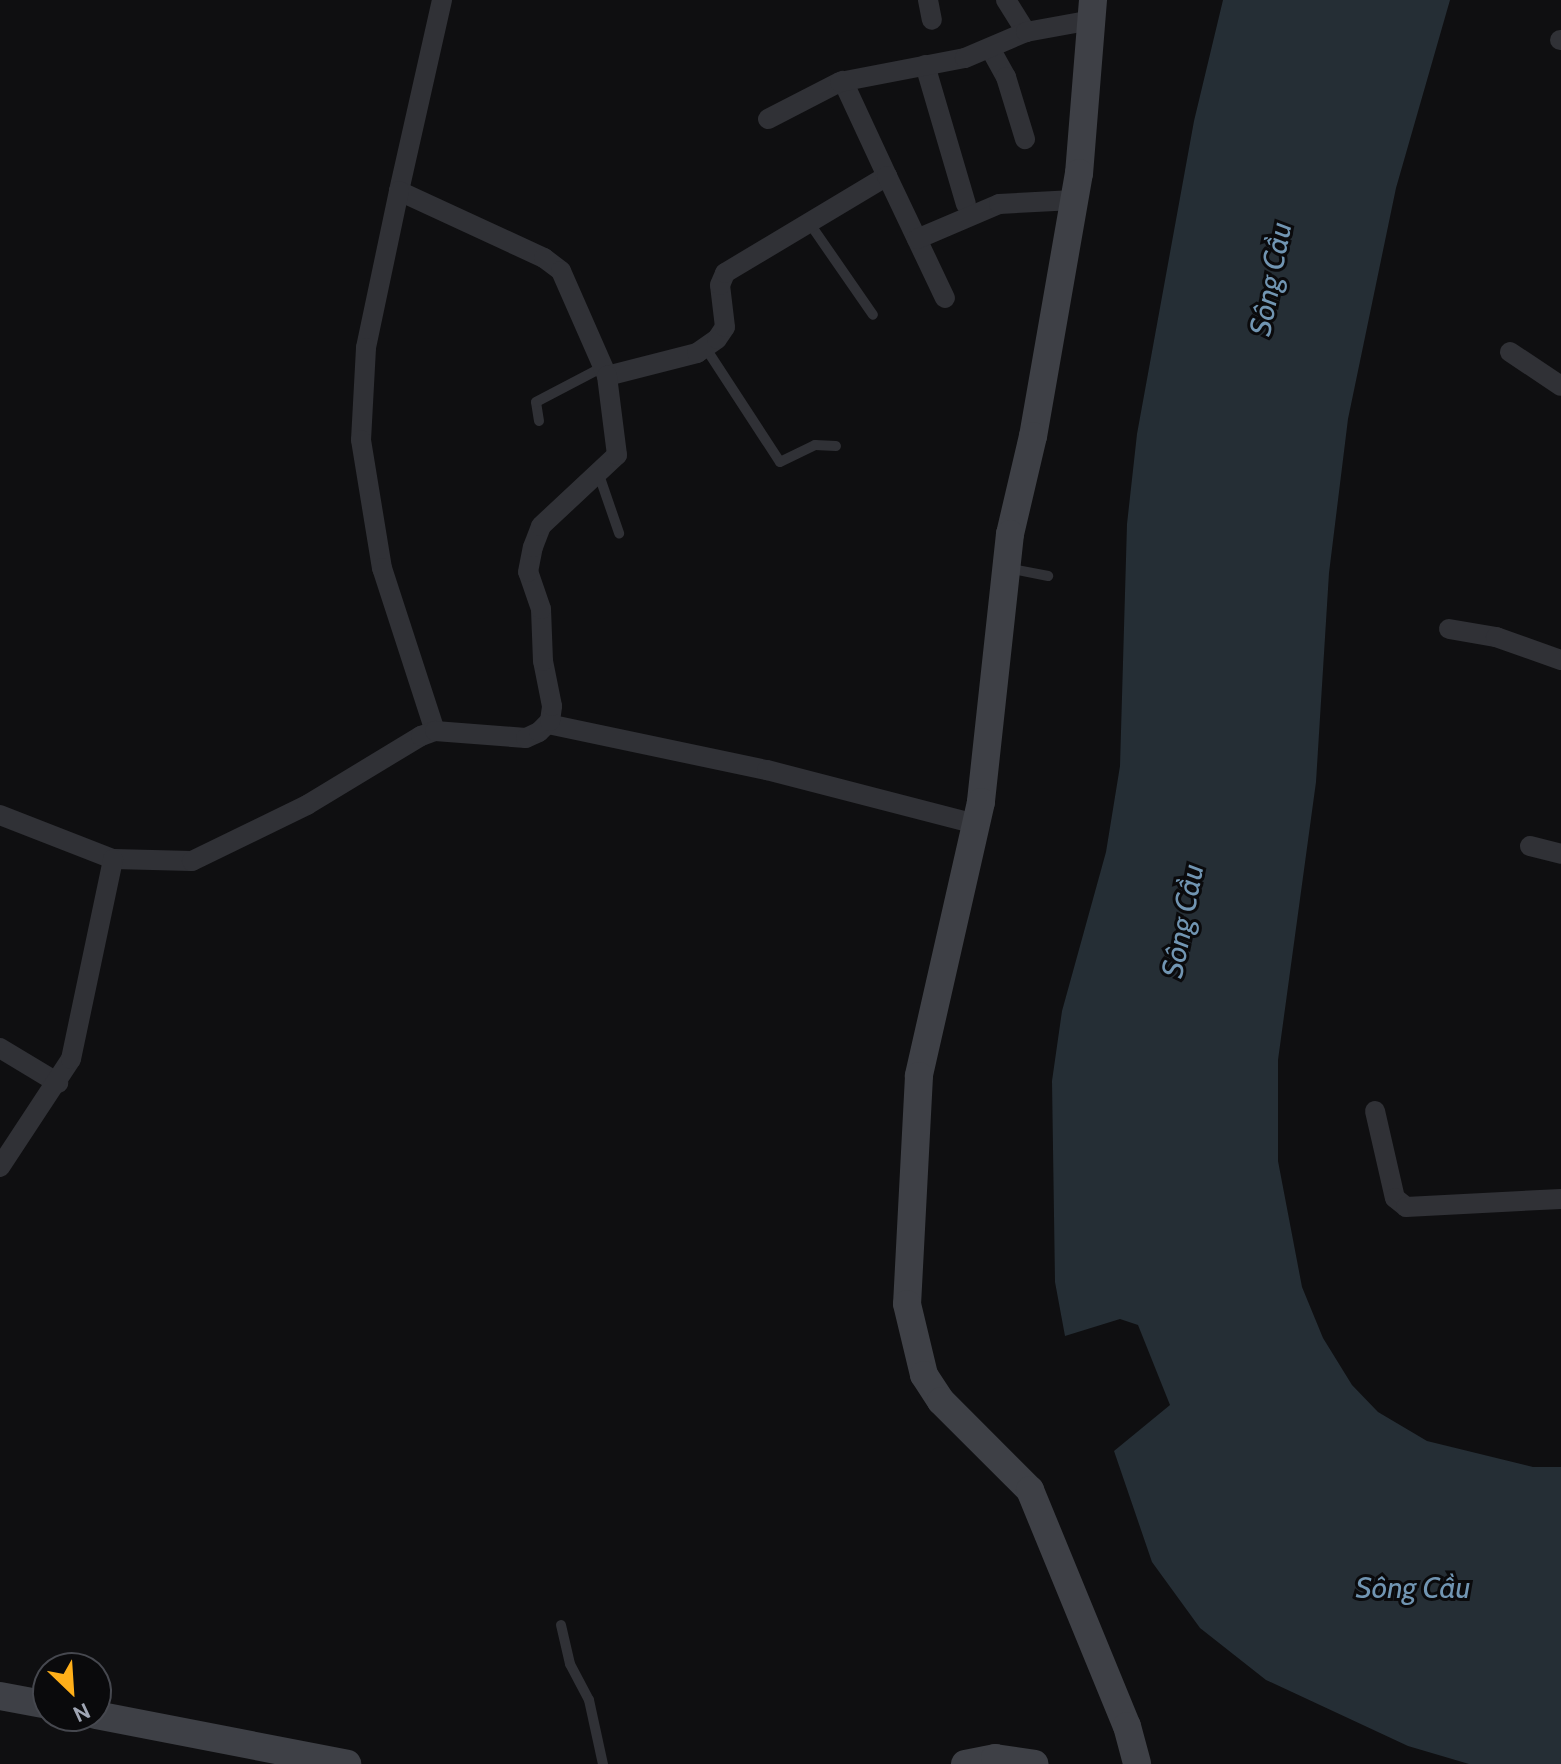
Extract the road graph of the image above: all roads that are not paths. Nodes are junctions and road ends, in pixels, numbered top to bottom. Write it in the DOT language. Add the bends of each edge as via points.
graph roads {
  1 [pos="442,0"];
  2 [pos="1006,0"];
  3 [pos="1092,10"];
  4 [pos="1026,32"];
  5 [pos="991,50"];
  6 [pos="925,65"];
  7 [pos="843,81"];
  8 [pos="768,119"];
  9 [pos="1025,139"];
  10 [pos="887,176"];
  11 [pos="399,191"];
  12 [pos="1074,200"];
  13 [pos="966,204"];
  14 [pos="807,220"];
  15 [pos="917,239"];
  16 [pos="945,298"];
  17 [pos="873,315"];
  18 [pos="705,347"];
  19 [pos="1510,352"];
  20 [pos="605,372"];
  21 [pos="1561,386"];
  22 [pos="539,421"];
  23 [pos="836,446"];
  24 [pos="598,472"];
  25 [pos="619,533"];
  26 [pos="1006,568"];
  27 [pos="1048,576"];
  28 [pos="1449,629"];
  29 [pos="1561,660"];
  30 [pos="548,724"];
  31 [pos="429,733"];
  32 [pos="0,815"];
  33 [pos="976,824"];
  34 [pos="1530,846"];
  35 [pos="1561,854"];
  36 [pos="113,859"];
  37 [pos="0,1048"];
  38 [pos="58,1083"];
  39 [pos="1375,1111"];
  40 [pos="0,1167"];
  41 [pos="1561,1199"];
  42 [pos="561,1625"];
  43 [pos="0,1696"];
  44 [pos="32,1702"];
  45 [pos="112,1718"];
  46 [pos="347,1764"];
  47 [pos="603,1764"];
  48 [pos="965,1764"];
  49 [pos="1035,1764"];
  50 [pos="1137,1764"];
  1 -- 11 [label="street"];
  2 -- 4 [label="street"];
  3 -- 4 [label="street"];
  3 -- 12 [label="street"];
  4 -- 5 [label="street"];
  5 -- 6 [label="street"];
  5 -- 9 [label="street" via="1006,77"];
  6 -- 7 [label="street"];
  6 -- 13 [label="street"];
  7 -- 8 [label="street"];
  7 -- 10 [label="street"];
  10 -- 14 [label="street"];
  10 -- 15 [label="street"];
  11 -- 20 [label="street" via="544,258 561,271"];
  11 -- 31 [label="street" via="366,348 361,440 382,568"];
  12 -- 15 [label="street" via="999,204"];
  12 -- 26 [label="street"];
  14 -- 17 [label="lane"];
  14 -- 18 [label="street" via="725,273 720,285 725,327"];
  15 -- 16 [label="street"];
  18 -- 20 [label="street" via="646,369"];
  18 -- 23 [label="lane" via="780,462 815,445"];
  19 -- 21 [label="street"];
  20 -- 22 [label="lane" via="536,402"];
  20 -- 24 [label="street" via="619,442 617,455"];
  24 -- 25 [label="lane"];
  24 -- 30 [label="street" via="541,526 528,572 541,609 552,706"];
  26 -- 27 [label="lane"];
  26 -- 33 [label="street"];
  28 -- 29 [label="street" via="1496,637"];
  30 -- 31 [label="street" via="526,738"];
  30 -- 33 [label="street" via="767,770"];
  31 -- 36 [label="street" via="221,850 192,861"];
  32 -- 36 [label="street"];
  33 -- 50 [label="street" via="919,1076 906,1245 913,1348 941,1401 1030,1490 1127,1726"];
  34 -- 35 [label="street"];
  36 -- 38 [label="street" via="71,1059"];
  37 -- 38 [label="street"];
  38 -- 40 [label="street"];
  39 -- 41 [label="street" via="1395,1198 1406,1207"];
  42 -- 47 [label="lane" via="570,1664 589,1700"];
  43 -- 44 [label="street"];
  45 -- 46 [label="street"];
  48 -- 49 [label="street" via="995,1758"];
}
